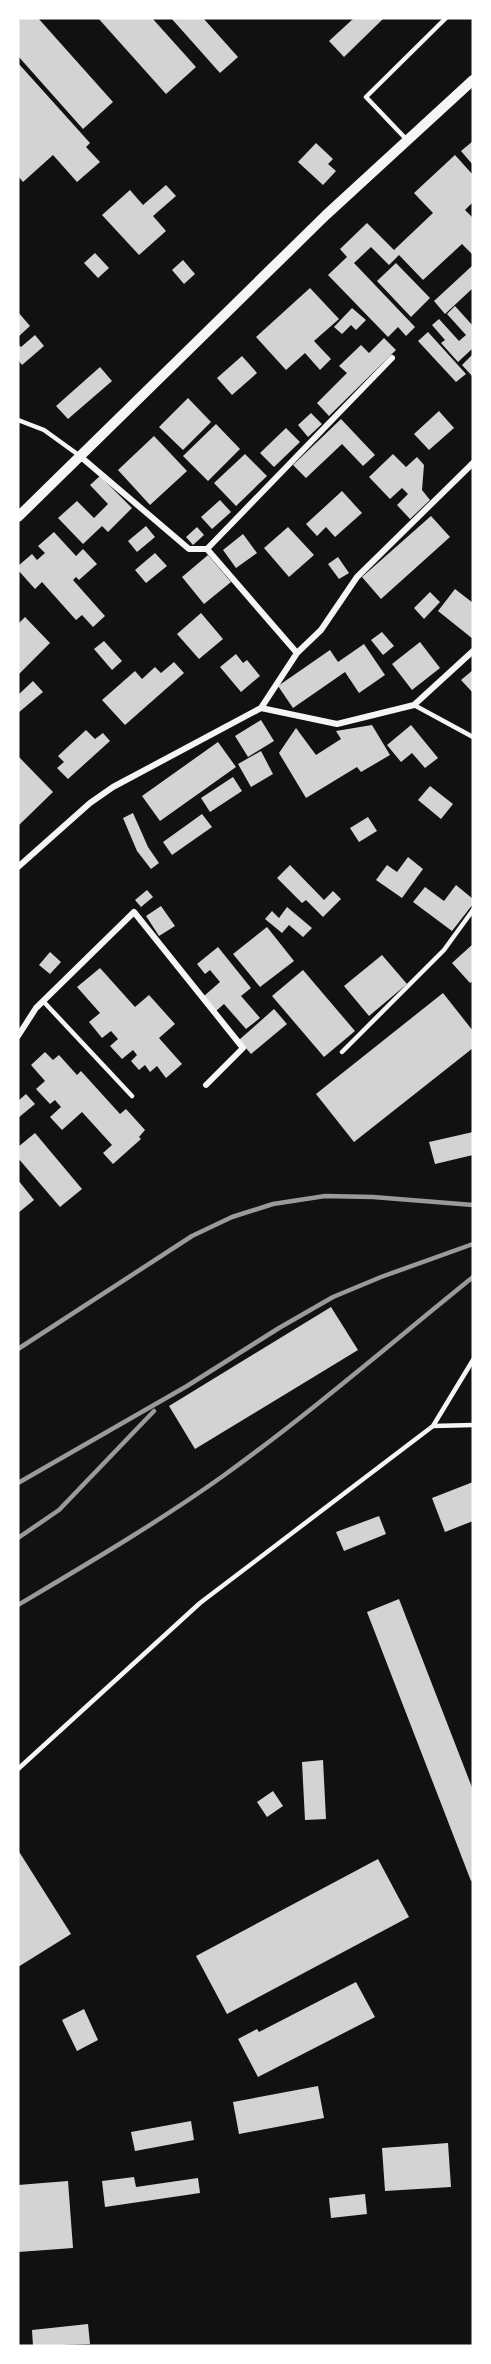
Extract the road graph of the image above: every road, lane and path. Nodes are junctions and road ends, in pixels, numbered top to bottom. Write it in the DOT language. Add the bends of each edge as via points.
graph roads {
  1 [pos="446,18"];
  2 [pos="473,80"];
  3 [pos="407,140"];
  4 [pos="392,358"];
  5 [pos="18,420"];
  6 [pos="81,457"];
  7 [pos="473,463"];
  8 [pos="18,517"];
  9 [pos="207,549"];
  10 [pos="473,651"];
  11 [pos="297,653"];
  12 [pos="414,705"];
  13 [pos="261,708"];
  14 [pos="473,737"];
  15 [pos="18,867"];
  16 [pos="473,910"];
  17 [pos="43,1001"];
  18 [pos="18,1036"];
  19 [pos="342,1052"];
  20 [pos="206,1084"];
  21 [pos="132,1096"];
  22 [pos="473,1360"];
  23 [pos="473,1425"];
  24 [pos="433,1426"];
  25 [pos="18,1769"];
  1 -- 3 [label="lane" via="366,97"];
  2 -- 3 [label="street"];
  3 -- 6 [label="street" via="317,223"];
  4 -- 9 [label="street"];
  5 -- 6 [label="lane" via="44,430"];
  6 -- 8 [label="street"];
  6 -- 9 [label="street" via="189,549"];
  7 -- 11 [label="street" via="357,577 321,630"];
  9 -- 11 [label="street"];
  10 -- 12 [label="street"];
  11 -- 13 [label="street"];
  12 -- 13 [label="street" via="337,724"];
  12 -- 14 [label="lane"];
  13 -- 15 [label="street" via="112,787"];
  16 -- 19 [label="lane" via="444,950"];
  17 -- 18 [label="street"];
  17 -- 20 [label="street" via="134,912 243,1048"];
  17 -- 21 [label="lane"];
  22 -- 24 [label="lane"];
  23 -- 24 [label="lane"];
  24 -- 25 [label="lane" via="200,1603"];
}
